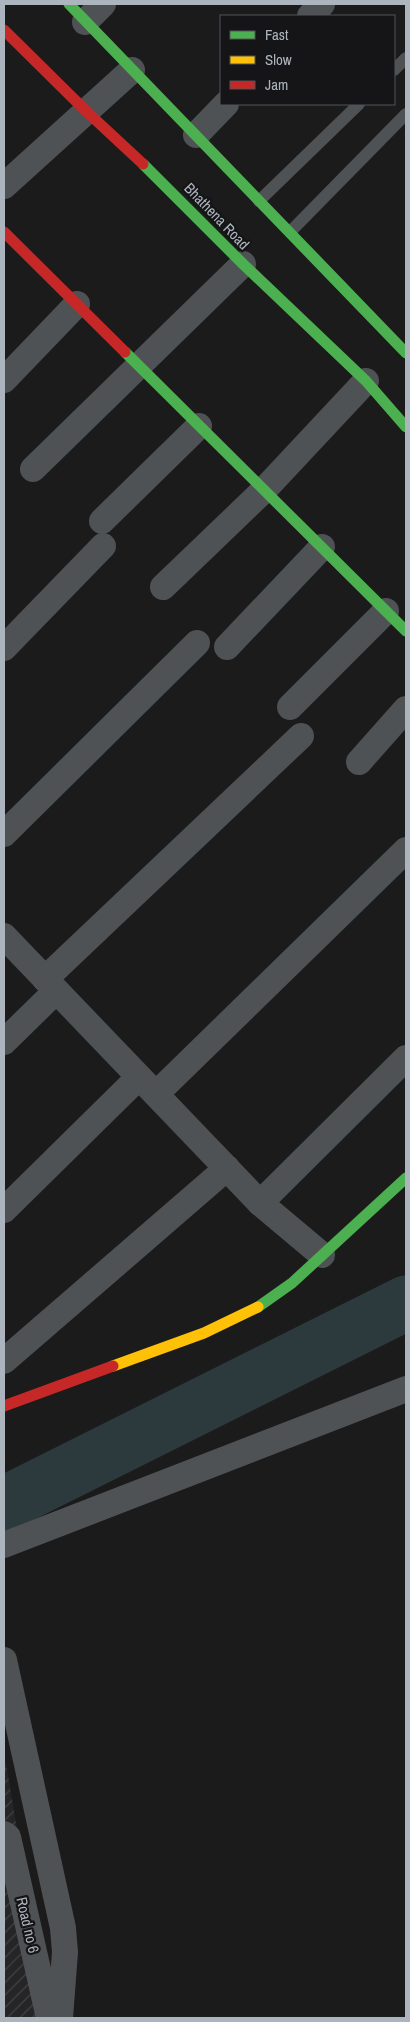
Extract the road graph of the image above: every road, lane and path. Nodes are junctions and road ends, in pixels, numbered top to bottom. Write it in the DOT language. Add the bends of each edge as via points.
graph roads {
  1 [pos="322,4"];
  2 [pos="85,10"];
  3 [pos="311,15"];
  4 [pos="4,30"];
  5 [pos="406,58"];
  6 [pos="395,69"];
  7 [pos="132,70"];
  8 [pos="225,105"];
  9 [pos="358,105"];
  10 [pos="86,111"];
  11 [pos="406,114"];
  12 [pos="196,135"];
  13 [pos="4,186"];
  14 [pos="260,201"];
  15 [pos="4,232"];
  16 [pos="290,232"];
  17 [pos="243,264"];
  18 [pos="77,304"];
  19 [pos="406,353"];
  20 [pos="138,365"];
  21 [pos="4,380"];
  22 [pos="366,381"];
  23 [pos="199,426"];
  24 [pos="406,426"];
  25 [pos="33,469"];
  26 [pos="264,490"];
  27 [pos="322,547"];
  28 [pos="163,587"];
  29 [pos="400,622"];
  30 [pos="197,643"];
  31 [pos="227,647"];
  32 [pos="4,648"];
  33 [pos="290,707"];
  34 [pos="406,709"];
  35 [pos="301,736"];
  36 [pos="359,762"];
  37 [pos="4,834"];
  38 [pos="406,850"];
  39 [pos="4,936"];
  40 [pos="51,985"];
  41 [pos="4,1042"];
  42 [pos="406,1058"];
  43 [pos="147,1086"];
  44 [pos="227,1168"];
  45 [pos="406,1178"];
  46 [pos="260,1203"];
  47 [pos="4,1210"];
  48 [pos="322,1255"];
  49 [pos="4,1361"];
  50 [pos="406,1389"];
  51 [pos="4,1406"];
  52 [pos="4,1545"];
  53 [pos="4,1660"];
  54 [pos="4,1834"];
  55 [pos="49,2018"];
  56 [pos="60,2018"];
  1 -- 3 [label="street"];
  2 -- 7 [label="street"];
  4 -- 10 [label="street, Bhathena Road"];
  5 -- 6 [label="lane"];
  7 -- 10 [label="street"];
  7 -- 12 [label="street"];
  8 -- 12 [label="street"];
  9 -- 14 [label="lane"];
  10 -- 13 [label="street"];
  10 -- 17 [label="street, Bhathena Road"];
  11 -- 16 [label="lane"];
  12 -- 14 [label="street"];
  14 -- 16 [label="street"];
  15 -- 18 [label="street"];
  16 -- 19 [label="street"];
  17 -- 20 [label="street"];
  17 -- 22 [label="street, Bhathena Road"];
  18 -- 20 [label="street"];
  18 -- 21 [label="street"];
  20 -- 23 [label="street"];
  20 -- 25 [label="street"];
  22 -- 24 [label="street, Bhathena Road"];
  22 -- 26 [label="street"];
  23 -- 26 [label="street"];
  23 -- 32 [label="street"];
  26 -- 27 [label="street"];
  26 -- 28 [label="street"];
  27 -- 29 [label="street"];
  27 -- 31 [label="street"];
  29 -- 33 [label="street"];
  30 -- 37 [label="street"];
  34 -- 36 [label="street"];
  35 -- 40 [label="street"];
  38 -- 43 [label="street"];
  39 -- 40 [label="street"];
  40 -- 41 [label="street"];
  40 -- 43 [label="street"];
  42 -- 46 [label="street"];
  43 -- 44 [label="street"];
  43 -- 47 [label="street"];
  44 -- 46 [label="street"];
  44 -- 49 [label="street"];
  45 -- 48 [label="street"];
  46 -- 48 [label="street"];
  48 -- 51 [label="street" via="292,1283 260,1306 204,1334"];
  50 -- 52 [label="street"];
  53 -- 56 [label="street" via="63,1928 65,1952"];
  54 -- 55 [label="street, Road no 6" via="8,1837"];
}
